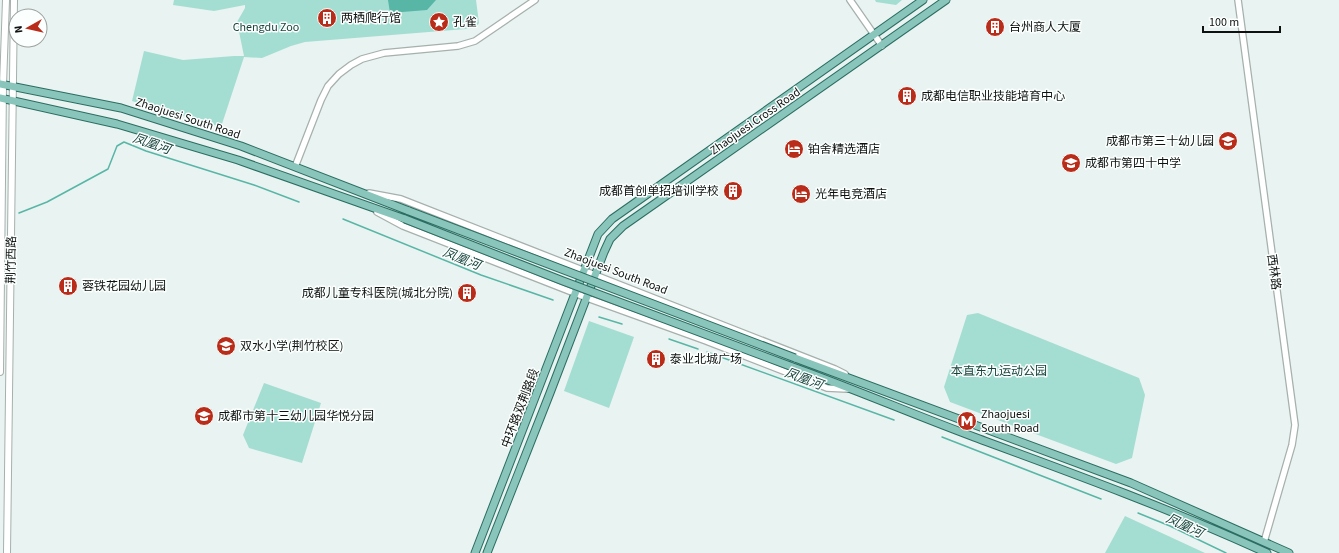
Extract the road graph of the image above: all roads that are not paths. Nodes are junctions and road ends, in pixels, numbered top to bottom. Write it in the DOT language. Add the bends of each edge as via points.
graph roads {
  1 [pos="6,0"];
  2 [pos="14,0"];
  3 [pos="535,0"];
  4 [pos="850,0"];
  5 [pos="922,0"];
  6 [pos="946,0"];
  7 [pos="1238,0"];
  8 [pos="875,34"];
  9 [pos="882,46"];
  10 [pos="2,84"];
  11 [pos="13,87"];
  12 [pos="2,98"];
  13 [pos="13,100"];
  14 [pos="295,167"];
  15 [pos="364,192"];
  16 [pos="368,206"];
  17 [pos="584,270"];
  18 [pos="595,275"];
  19 [pos="576,294"];
  20 [pos="587,298"];
  21 [pos="0,372"];
  22 [pos="858,381"];
  23 [pos="854,389"];
  24 [pos="1264,542"];
  25 [pos="8,553"];
  26 [pos="475,553"];
  27 [pos="487,553"];
  28 [pos="1267,553"];
  29 [pos="1289,553"];
  1 -- 10 [label="main road, 荆竹西路"];
  2 -- 11 [label="main road, 荆竹西路"];
  3 -- 14 [label="street" via="475,41 458,46 384,53 351,65 328,86"];
  4 -- 8 [label="street"];
  5 -- 8 [label="main road, Zhaojuesi Cross Road"];
  6 -- 9 [label="main road, Zhaojuesi Cross Road"];
  7 -- 24 [label="street, 西林路" via="1294,425 1292,444"];
  8 -- 9 [label="street"];
  8 -- 17 [label="main road, Zhaojuesi Cross Road" via="612,219 598,234"];
  9 -- 18 [label="main road, Zhaojuesi Cross Road" via="623,226 610,240"];
  10 -- 11 [label="main road, Zhaojuesi South Road"];
  10 -- 12 [label="main road, 荆竹西路"];
  11 -- 13 [label="main road, 荆竹西路"];
  11 -- 14 [label="main road, Zhaojuesi South Road" via="121,108 241,146"];
  12 -- 13 [label="main road, Zhaojuesi South Road"];
  12 -- 21 [label="main road, 荆竹西路"];
  13 -- 16 [label="main road, Zhaojuesi South Road" via="117,124 238,160"];
  13 -- 25 [label="main road, 荆竹西路"];
  14 -- 15 [label="main road, Zhaojuesi South Road"];
  15 -- 17 [label="street, Zhaojuesi South Road" via="401,199"];
  15 -- 22 [label="main road, Zhaojuesi South Road, bridge"];
  16 -- 19 [label="street, Zhaojuesi South Road" via="403,226"];
  16 -- 23 [label="main road, Zhaojuesi South Road, bridge"];
  17 -- 18 [label="street, Zhaojuesi South Road"];
  17 -- 19 [label="main road, 中环路双荆路段"];
  18 -- 20 [label="main road, 中环路双荆路段"];
  18 -- 22 [label="street, Zhaojuesi South Road" via="835,369"];
  19 -- 20 [label="street, Zhaojuesi South Road"];
  19 -- 26 [label="main road, 中环路双荆路段"];
  20 -- 23 [label="street, Zhaojuesi South Road" via="827,388"];
  20 -- 27 [label="main road, 中环路双荆路段"];
  22 -- 24 [label="main road, Zhaojuesi South Road" via="1131,483"];
  23 -- 28 [label="main road, Zhaojuesi South Road" via="918,416 1128,494"];
  24 -- 29 [label="main road, Zhaojuesi South Road"];
}
